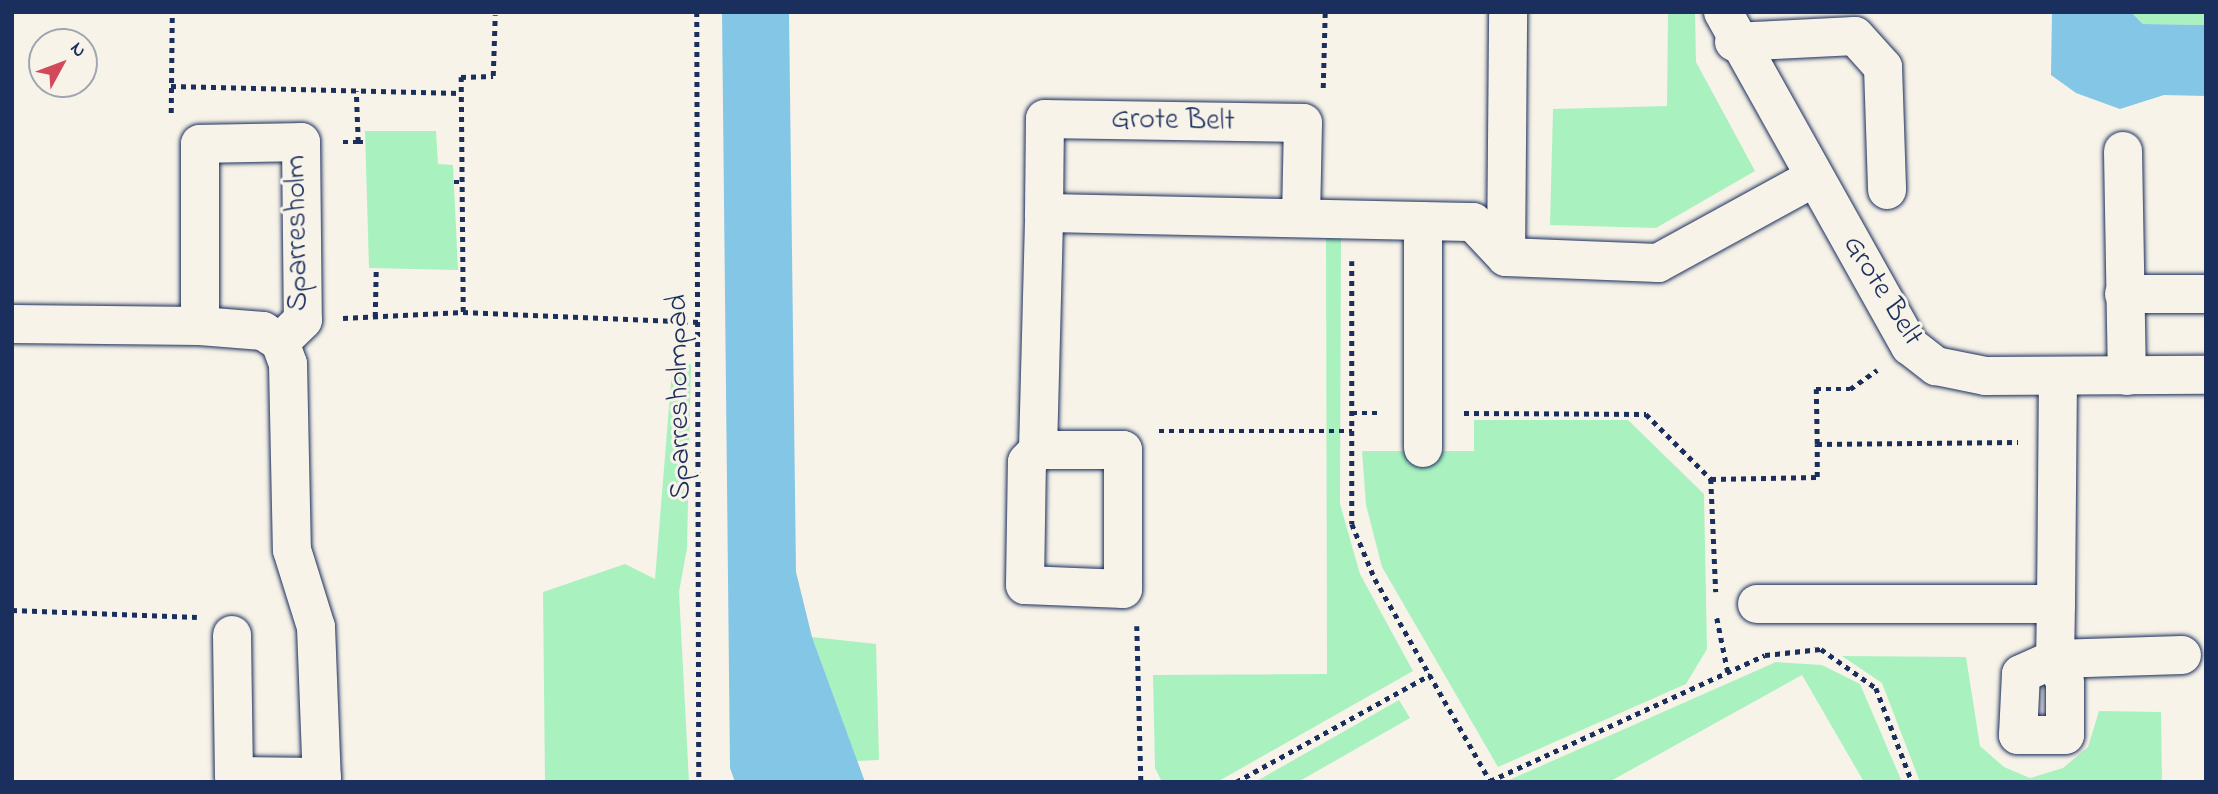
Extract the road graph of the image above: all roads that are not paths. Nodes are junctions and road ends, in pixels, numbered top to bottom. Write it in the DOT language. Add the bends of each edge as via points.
graph roads {
  1 [pos="1508,12"];
  2 [pos="1729,27"];
  3 [pos="2123,151"];
  4 [pos="1813,178"];
  5 [pos="1887,190"];
  6 [pos="1044,213"];
  7 [pos="1301,216"];
  8 [pos="1423,221"];
  9 [pos="1506,257"];
  10 [pos="2124,294"];
  11 [pos="2206,294"];
  12 [pos="12,324"];
  13 [pos="201,326"];
  14 [pos="292,331"];
  15 [pos="2206,375"];
  16 [pos="2058,376"];
  17 [pos="2127,376"];
  18 [pos="1423,430"];
  19 [pos="1038,450"];
  20 [pos="1757,604"];
  21 [pos="2056,604"];
  22 [pos="232,635"];
  23 [pos="2182,655"];
  24 [pos="322,779"];
  1 -- 9 [label="street"];
  2 -- 4 [label="street, Grote Belt"];
  2 -- 5 [label="street, Grote Belt" via="1855,36 1883,67"];
  3 -- 10 [label="street"];
  4 -- 9 [label="street" via="1658,263"];
  4 -- 16 [label="street, Grote Belt" via="1910,346 1936,366 1973,373"];
  6 -- 7 [label="street"];
  6 -- 7 [label="street, Grote Belt" via="1045,119 1303,123"];
  6 -- 19 [label="street, Grote Belt"];
  7 -- 8 [label="street"];
  8 -- 9 [label="street" via="1473,222"];
  8 -- 18 [label="street"];
  10 -- 11 [label="street"];
  10 -- 17 [label="street"];
  12 -- 13 [label="street, Sparresholm"];
  13 -- 14 [label="street, Sparresholm"];
  13 -- 14 [label="street, Sparresholm" via="200,144 301,142"];
  14 -- 24 [label="street, Sparresholm" via="288,364 292,551 316,627"];
  15 -- 17 [label="street, Grote Belt"];
  16 -- 17 [label="street, Grote Belt"];
  16 -- 21 [label="street"];
  19 -- 19 [label="street, Grote Belt" via="1027,462 1025,585 1123,589 1123,450"];
  20 -- 21 [label="street"];
  21 -- 23 [label="street" via="2055,659"];
  22 -- 24 [label="street, Sparresholm" via="234,776"];
}
